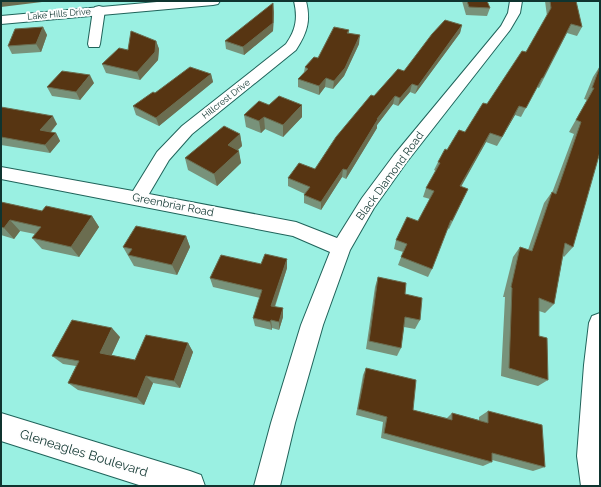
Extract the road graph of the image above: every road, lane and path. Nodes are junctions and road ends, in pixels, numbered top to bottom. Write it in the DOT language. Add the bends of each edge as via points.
graph roads {
  1 [pos="213,1"];
  2 [pos="300,1"];
  3 [pos="516,1"];
  4 [pos="99,10"];
  5 [pos="1,20"];
  6 [pos="94,44"];
  7 [pos="1,173"];
  8 [pos="138,199"];
  9 [pos="341,248"];
  10 [pos="600,323"];
  11 [pos="1,427"];
  12 [pos="190,486"];
  13 [pos="267,486"];
  14 [pos="594,486"];
  1 -- 4 [label="street, Lake Hills Drive"];
  2 -- 8 [label="street, Hillcrest Drive" via="304,14 302,32 292,47 187,130 163,156"];
  3 -- 9 [label="street, Black Diamond Road" via="514,13 506,27 400,159 368,203"];
  4 -- 5 [label="street, Lake Hills Drive"];
  4 -- 6 [label="street"];
  7 -- 8 [label="street, Greenbriar Road"];
  8 -- 9 [label="street, Greenbriar Road" via="296,229"];
  9 -- 13 [label="street, Black Diamond Road" via="312,325"];
  10 -- 14 [label="street" via="590,456"];
  11 -- 12 [label="street, Gleneagles Boulevard"];
}
